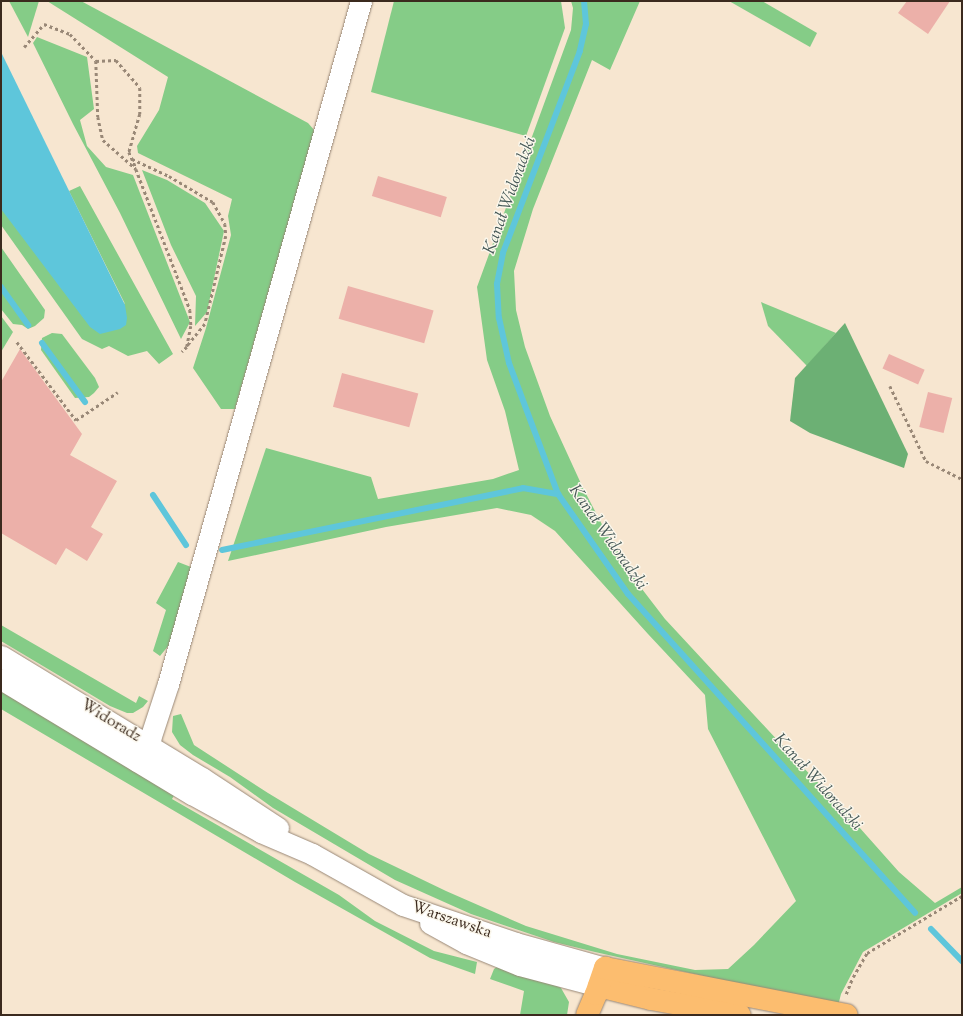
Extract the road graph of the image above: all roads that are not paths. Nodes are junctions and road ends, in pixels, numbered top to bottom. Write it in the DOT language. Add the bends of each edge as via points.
graph roads {
  1 [pos="361,1"];
  2 [pos="1,656"];
  3 [pos="1,679"];
  4 [pos="142,753"];
  5 [pos="602,977"];
  6 [pos="843,1014"];
  7 [pos="587,1015"];
  8 [pos="740,1015"];
  1 -- 4 [label="street" via="168,684"];
  2 -- 4 [label="street, Widoradz"];
  3 -- 4 [label="street, Widoradz"];
  4 -- 5 [label="street, Warszawska" via="269,821 312,854 403,905 516,943"];
  5 -- 6 [label="main road, Warszawska"];
  5 -- 7 [label="main road"];
  5 -- 8 [label="main road, Warszawska" via="651,999"];
}
